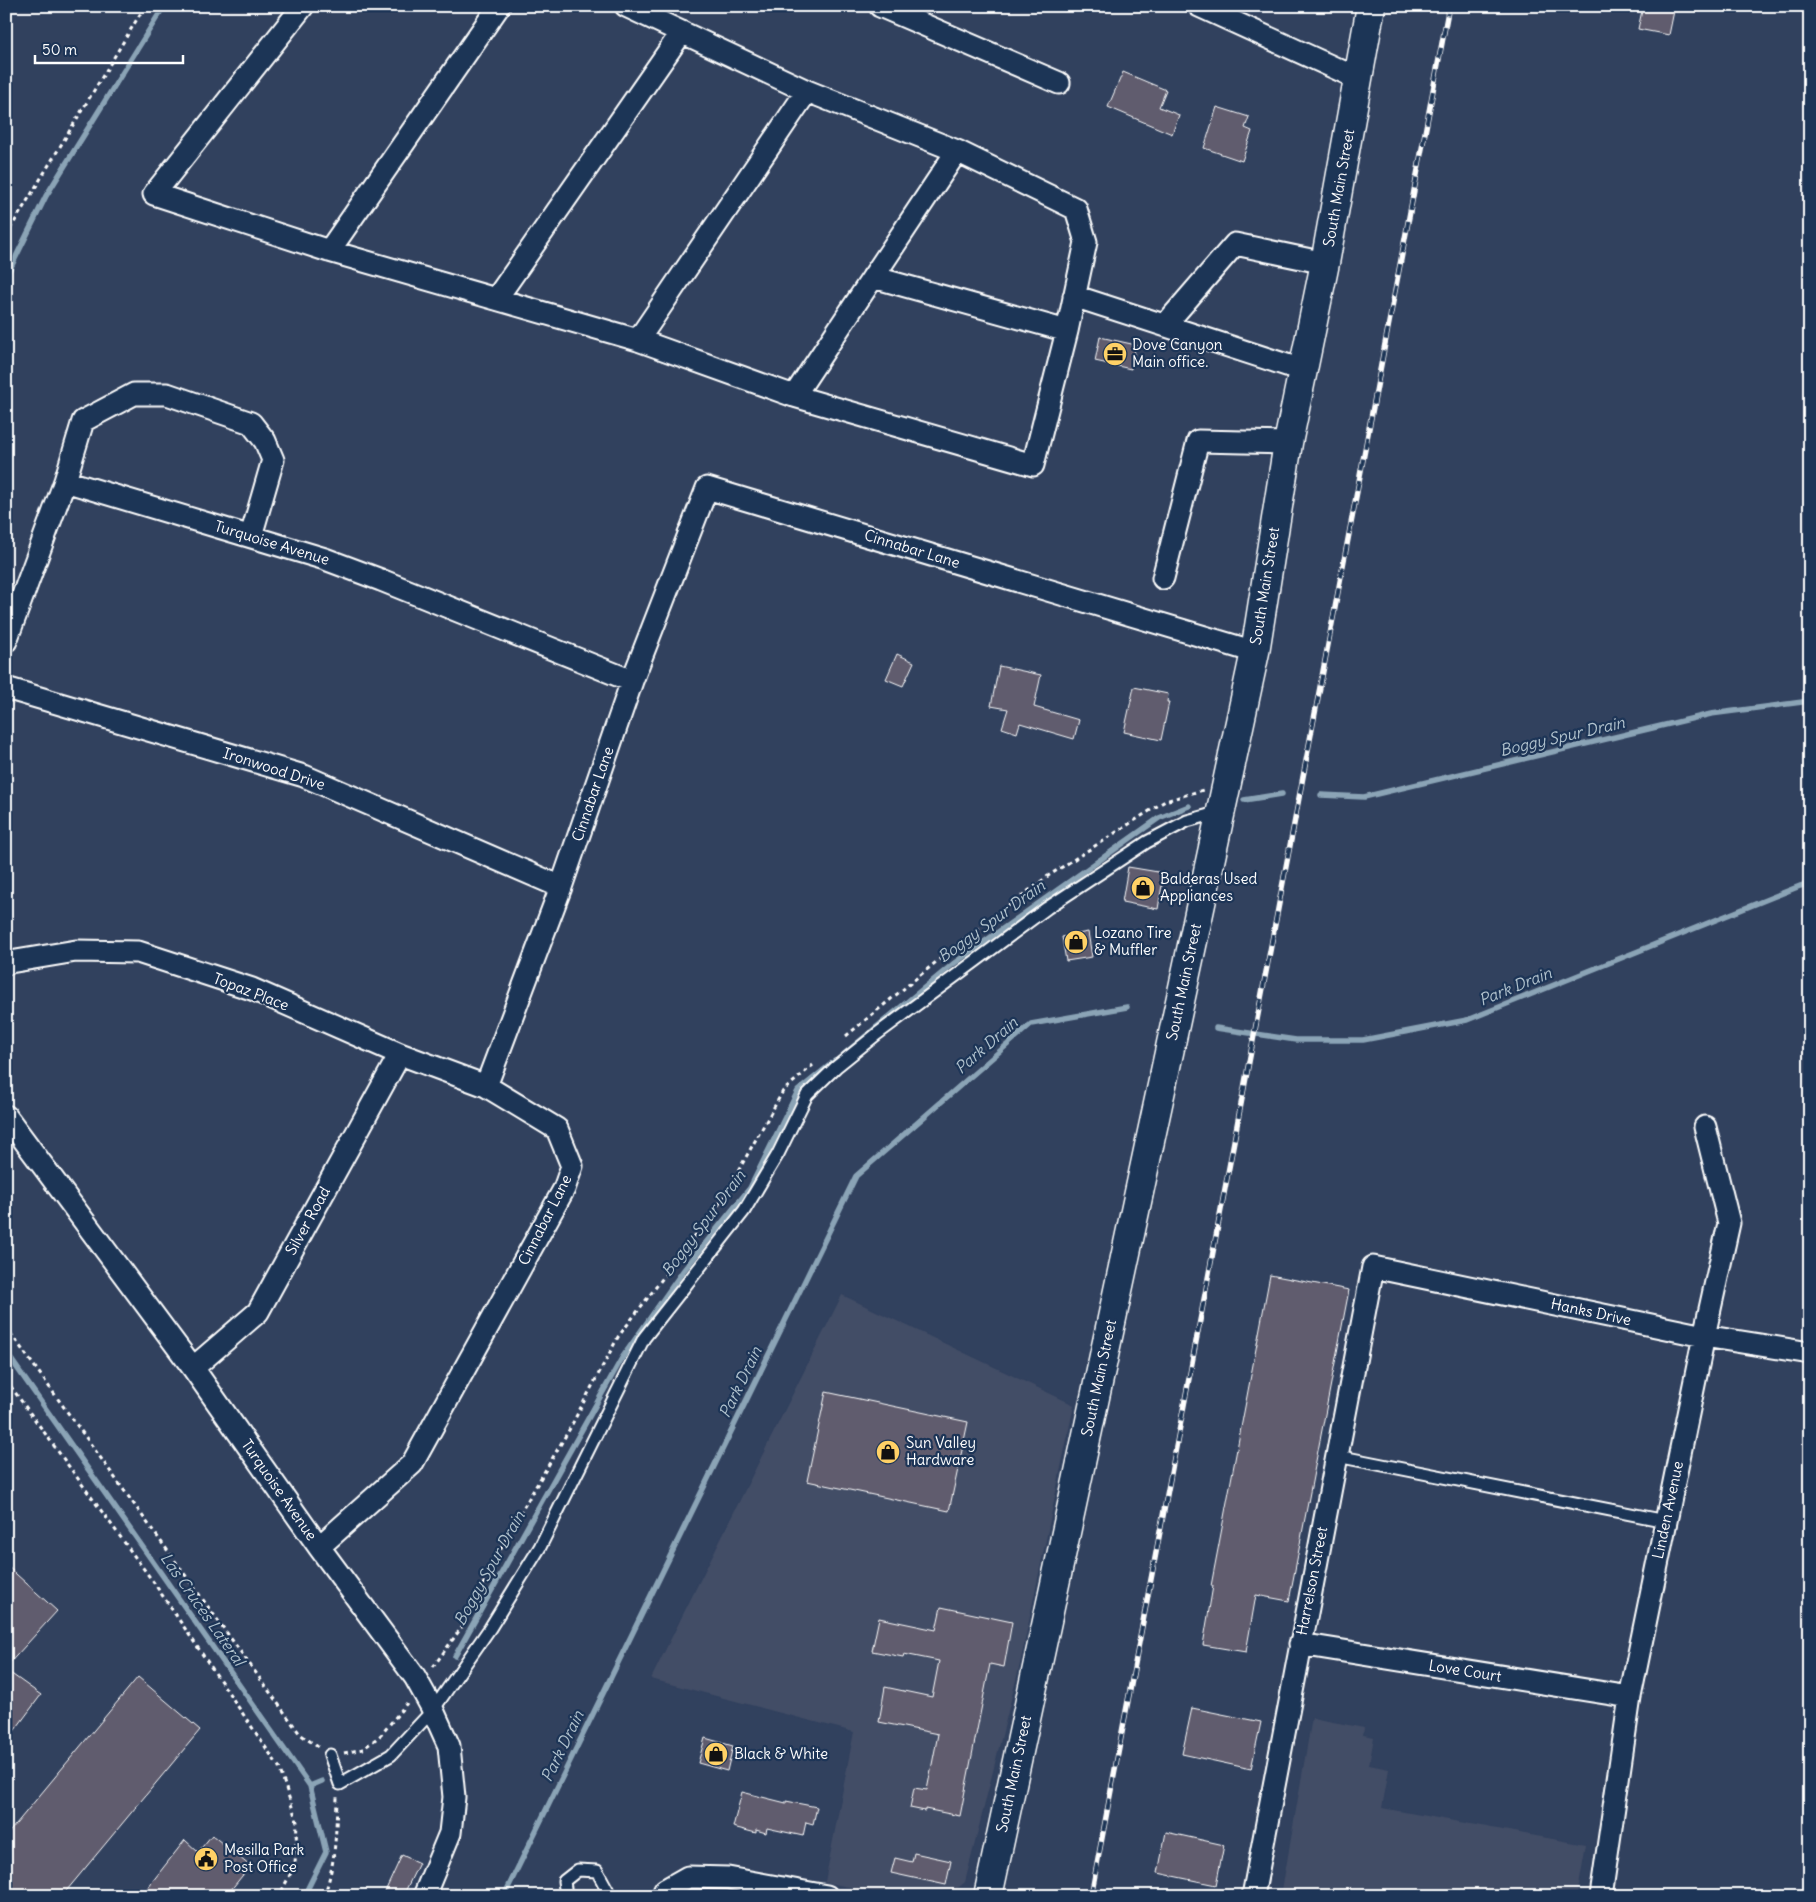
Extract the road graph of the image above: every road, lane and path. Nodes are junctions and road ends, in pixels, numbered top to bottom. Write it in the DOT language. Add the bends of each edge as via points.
graph roads {
  1 [pos="145,6"];
  2 [pos="303,6"];
  3 [pos="499,6"];
  4 [pos="626,6"];
  5 [pos="880,6"];
  6 [pos="1199,6"];
  7 [pos="1371,6"];
  8 [pos="682,32"];
  9 [pos="1359,79"];
  10 [pos="1059,83"];
  11 [pos="807,91"];
  12 [pos="957,151"];
  13 [pos="6,236"];
  14 [pos="329,251"];
  15 [pos="1326,263"];
  16 [pos="873,277"];
  17 [pos="1074,296"];
  18 [pos="496,299"];
  19 [pos="1165,325"];
  20 [pos="1067,331"];
  21 [pos="638,340"];
  22 [pos="1302,370"];
  23 [pos="794,396"];
  24 [pos="1288,443"];
  25 [pos="65,481"];
  26 [pos="251,536"];
  27 [pos="1163,578"];
  28 [pos="6,641"];
  29 [pos="1255,652"];
  30 [pos="632,681"];
  31 [pos="6,688"];
  32 [pos="1226,782"];
  33 [pos="1220,812"];
  34 [pos="561,887"];
  35 [pos="6,964"];
  36 [pos="845,1038"];
  37 [pos="400,1054"];
  38 [pos="818,1061"];
  39 [pos="486,1086"];
  40 [pos="6,1116"];
  41 [pos="1705,1127"];
  42 [pos="1373,1267"];
  43 [pos="6,1327"];
  44 [pos="1704,1336"];
  45 [pos="1810,1354"];
  46 [pos="193,1368"];
  47 [pos="6,1380"];
  48 [pos="1337,1456"];
  49 [pos="1666,1521"];
  50 [pos="318,1547"];
  51 [pos="1300,1644"];
  52 [pos="420,1686"];
  53 [pos="1630,1697"];
  54 [pos="433,1710"];
  55 [pos="330,1755"];
  56 [pos="340,1784"];
  57 [pos="664,1893"];
  58 [pos="818,1895"];
  59 [pos="279,1896"];
  60 [pos="324,1896"];
  61 [pos="424,1896"];
  62 [pos="566,1896"];
  63 [pos="607,1896"];
  64 [pos="988,1896"];
  65 [pos="1253,1896"];
  66 [pos="1602,1896"];
  1 -- 13 [label="path"];
  2 -- 14 [label="street" via="154,194"];
  3 -- 14 [label="street"];
  4 -- 8 [label="street"];
  5 -- 10 [label="street"];
  6 -- 9 [label="street"];
  7 -- 9 [label="main road, South Main Street"];
  8 -- 11 [label="street"];
  8 -- 18 [label="street"];
  9 -- 15 [label="main road, South Main Street"];
  11 -- 12 [label="street"];
  11 -- 21 [label="street"];
  12 -- 16 [label="street"];
  12 -- 17 [label="street" via="1076,209 1086,242"];
  14 -- 18 [label="street"];
  15 -- 19 [label="street" via="1235,244"];
  15 -- 22 [label="main road, South Main Street"];
  16 -- 20 [label="street"];
  16 -- 23 [label="street"];
  17 -- 19 [label="street"];
  17 -- 20 [label="street"];
  18 -- 21 [label="street"];
  19 -- 22 [label="street"];
  20 -- 23 [label="street" via="1033,465"];
  21 -- 23 [label="street"];
  22 -- 24 [label="main road, South Main Street"];
  24 -- 27 [label="street" via="1198,441"];
  24 -- 29 [label="main road, South Main Street"];
  25 -- 26 [label="street, Turquoise Avenue"];
  25 -- 26 [label="street" via="83,422 134,394 168,394 251,423 265,441 273,460"];
  25 -- 28 [label="street"];
  26 -- 30 [label="street, Turquoise Avenue" via="381,580"];
  29 -- 30 [label="street, Cinnabar Lane" via="707,488"];
  29 -- 32 [label="main road, South Main Street"];
  30 -- 34 [label="street, Cinnabar Lane"];
  31 -- 34 [label="street, Ironwood Drive" via="304,776"];
  32 -- 33 [label="main road, South Main Street"];
  32 -- 36 [label="path" via="1166,801 1048,876 963,940"];
  33 -- 54 [label="lane" via="1186,821 1147,842 1047,908 877,1034 807,1095 778,1154 744,1211 644,1338 540,1547 490,1628"];
  33 -- 64 [label="main road, South Main Street"];
  34 -- 39 [label="street, Cinnabar Lane"];
  35 -- 37 [label="street, Topaz Place" via="76,951 138,952 252,989"];
  37 -- 39 [label="street, Topaz Place"];
  37 -- 46 [label="street, Silver Road" via="258,1312"];
  38 -- 52 [label="path" via="783,1091 722,1200 618,1337 570,1430 512,1528 461,1628"];
  39 -- 50 [label="street, Cinnabar Lane" via="558,1129 572,1166 564,1190 412,1464"];
  40 -- 46 [label="street, Turquoise Avenue"];
  41 -- 44 [label="street, Linden Avenue" via="1729,1223"];
  42 -- 44 [label="street, Hanks Drive"];
  42 -- 48 [label="street, Harrelson Street"];
  43 -- 55 [label="path" via="300,1734"];
  44 -- 45 [label="street, Hanks Drive"];
  44 -- 49 [label="street, Linden Avenue"];
  46 -- 50 [label="street, Turquoise Avenue"];
  47 -- 59 [label="path" via="154,1584 279,1767 297,1822 295,1865"];
  48 -- 49 [label="lane"];
  48 -- 51 [label="street, Harrelson Street"];
  49 -- 53 [label="street, Linden Avenue"];
  50 -- 52 [label="street, Turquoise Avenue"];
  51 -- 53 [label="street, Love Court"];
  51 -- 65 [label="street, Harrelson Street"];
  52 -- 54 [label="street, Turquoise Avenue"];
  52 -- 55 [label="path" via="381,1736 362,1749"];
  53 -- 66 [label="street, Linden Avenue"];
  54 -- 56 [label="lane" via="391,1755"];
  54 -- 61 [label="street, Turquoise Avenue" via="449,1746 454,1797 450,1833"];
  55 -- 56 [label="lane"];
  56 -- 60 [label="path" via="335,1858"];
  57 -- 58 [label="street" via="688,1877 728,1878"];
  62 -- 63 [label="lane" via="564,1881 578,1870 597,1871 608,1891"];
}
